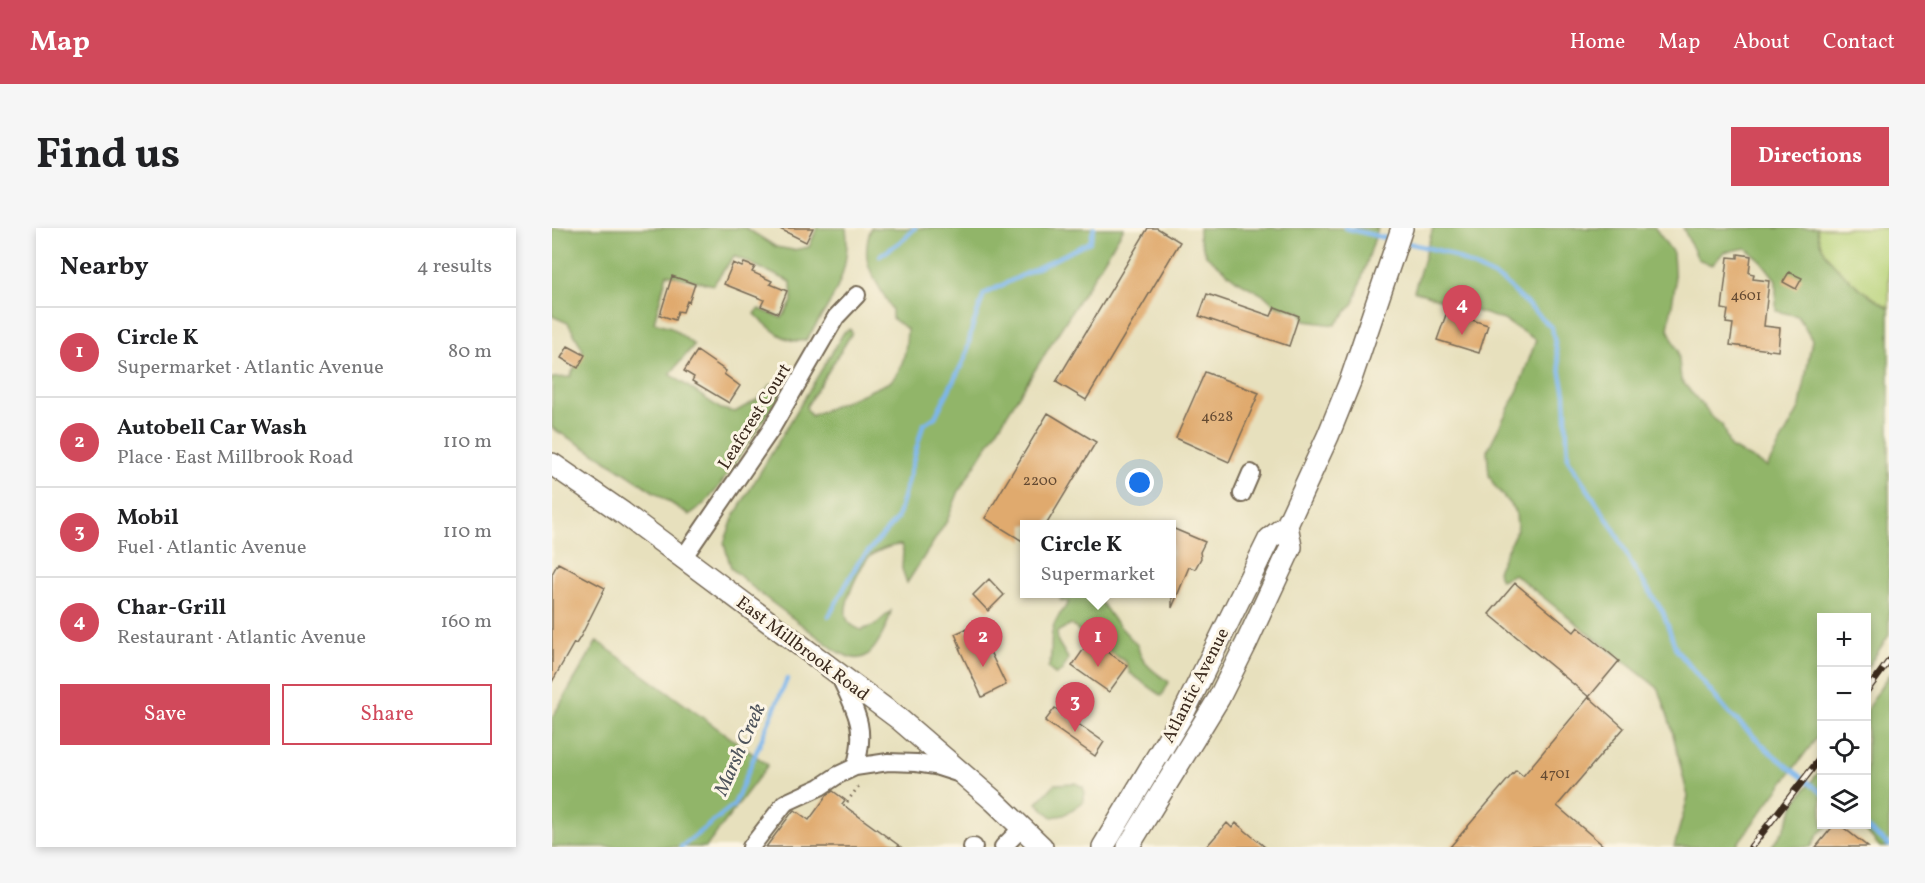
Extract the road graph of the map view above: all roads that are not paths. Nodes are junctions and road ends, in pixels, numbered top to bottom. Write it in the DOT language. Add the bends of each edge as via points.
graph roads {
  1 [pos="1402,228"];
  2 [pos="857,295"];
  3 [pos="552,464"];
  4 [pos="1251,473"];
  5 [pos="1242,494"];
  6 [pos="1287,525"];
  7 [pos="683,558"];
  8 [pos="839,674"];
  9 [pos="858,775"];
  10 [pos="964,776"];
  11 [pos="1022,828"];
  12 [pos="751,847"];
  13 [pos="1003,847"];
  14 [pos="1042,847"];
  15 [pos="1103,847"];
  16 [pos="1128,847"];
  1 -- 6 [label="main road, Atlantic Avenue" via="1347,389"];
  2 -- 7 [label="street, Leafcrest Court" via="836,317 770,431"];
  3 -- 7 [label="main road, East Millbrook Road"];
  4 -- 5 [label="street"];
  6 -- 15 [label="main road, Atlantic Avenue" via="1269,539 1184,712"];
  6 -- 16 [label="main road, Atlantic Avenue" via="1291,548 1246,644 1219,698"];
  7 -- 8 [label="main road, East Millbrook Road"];
  8 -- 9 [label="street" via="859,719"];
  8 -- 10 [label="main road, East Millbrook Road" via="899,719"];
  9 -- 10 [label="street" via="888,762 916,763"];
  9 -- 12 [label="street" via="838,775 785,803"];
  10 -- 11 [label="main road, East Millbrook Road"];
  11 -- 13 [label="street"];
  11 -- 14 [label="main road, East Millbrook Road"];
}
